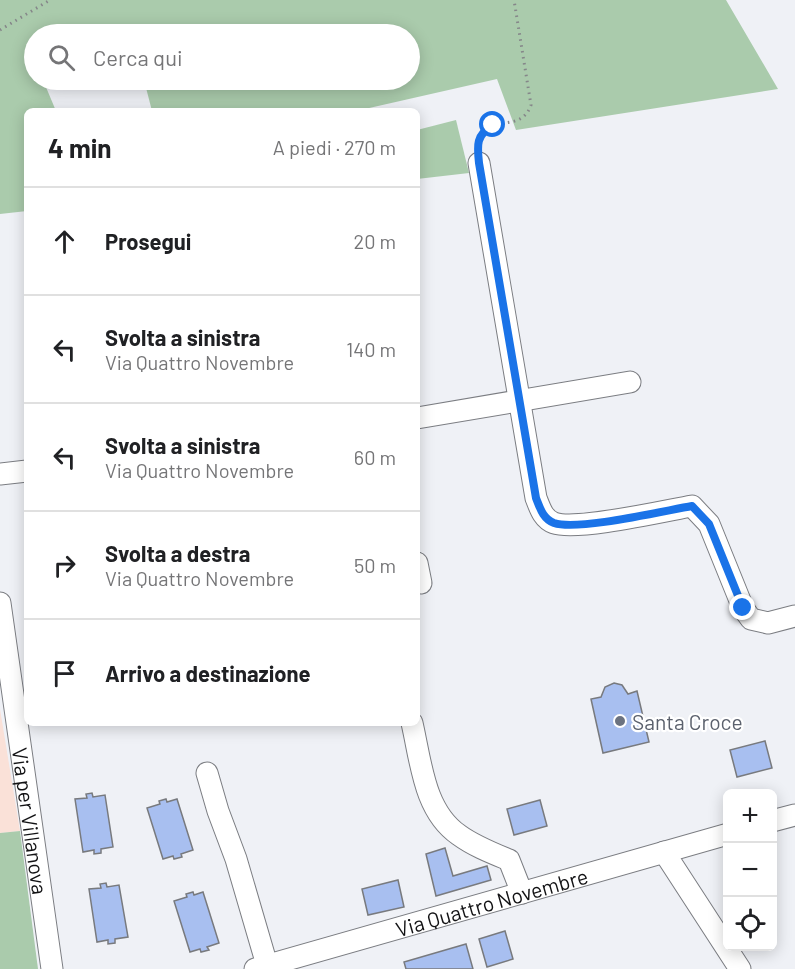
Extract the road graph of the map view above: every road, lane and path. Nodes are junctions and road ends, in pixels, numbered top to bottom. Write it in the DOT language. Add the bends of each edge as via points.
graph roads {
  1 [pos="50,0"];
  2 [pos="514,0"];
  3 [pos="0,30"];
  4 [pos="479,163"];
  5 [pos="630,382"];
  6 [pos="519,401"];
  7 [pos="420,418"];
  8 [pos="24,471"];
  9 [pos="0,474"];
  10 [pos="0,603"];
  11 [pos="795,616"];
  12 [pos="413,726"];
  13 [pos="207,773"];
  14 [pos="795,815"];
  15 [pos="777,820"];
  16 [pos="723,835"];
  17 [pos="664,852"];
  18 [pos="522,893"];
  19 [pos="261,967"];
  20 [pos="52,969"];
  21 [pos="740,969"];
  1 -- 3 [label="path"];
  2 -- 4 [label="path" via="531,105 528,114 518,120 483,130 477,144"];
  4 -- 6 [label="street"];
  5 -- 6 [label="street"];
  6 -- 7 [label="street"];
  6 -- 11 [label="street" via="536,498 542,514 553,523 574,526 692,506 709,524 751,619 768,623"];
  8 -- 9 [label="street"];
  10 -- 20 [label="street, Via per Villanova"];
  12 -- 18 [label="street" via="432,804 440,817 458,835 509,860"];
  13 -- 19 [label="street" via="236,859"];
  14 -- 15 [label="street"];
  16 -- 17 [label="street, Via Quattro Novembre"];
  17 -- 18 [label="street, Via Quattro Novembre"];
  17 -- 21 [label="street"];
  18 -- 19 [label="street, Via Quattro Novembre"];
}
